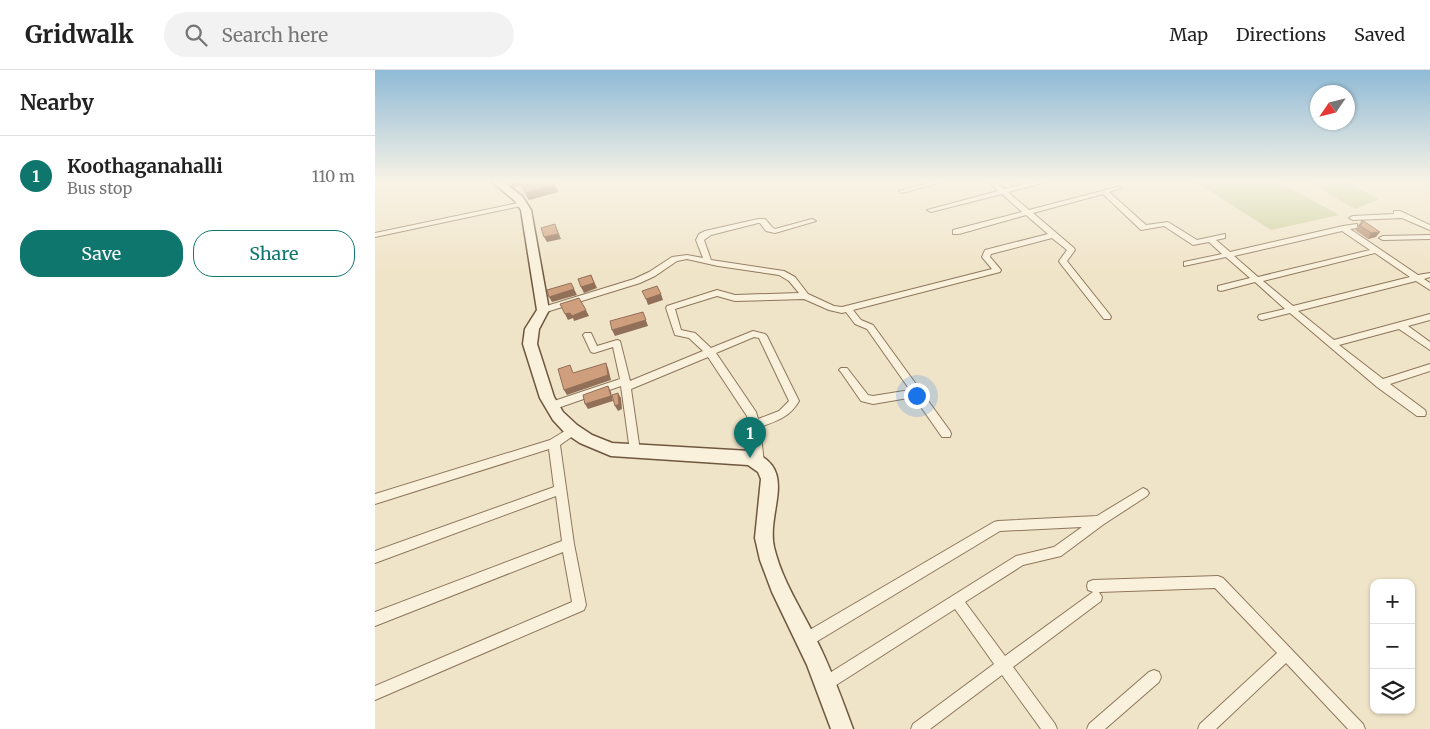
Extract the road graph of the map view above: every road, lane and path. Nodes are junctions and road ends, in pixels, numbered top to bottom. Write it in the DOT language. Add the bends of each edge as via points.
graph roads {
  1 [pos="486,212"];
  2 [pos="524,212"];
  3 [pos="1027,212"];
  4 [pos="1126,212"];
  5 [pos="812,221"];
  6 [pos="1343,228"];
  7 [pos="1430,228"];
  8 [pos="956,232"];
  9 [pos="375,235"];
  10 [pos="1053,235"];
  11 [pos="1221,236"];
  12 [pos="1430,237"];
  13 [pos="1383,238"];
  14 [pos="1210,239"];
  15 [pos="1376,251"];
  16 [pos="1228,254"];
  17 [pos="708,262"];
  18 [pos="1187,264"];
  19 [pos="1430,275"];
  20 [pos="1417,278"];
  21 [pos="1257,280"];
  22 [pos="1430,287"];
  23 [pos="1221,288"];
  24 [pos="805,296"];
  25 [pos="848,309"];
  26 [pos="1291,309"];
  27 [pos="543,310"];
  28 [pos="1107,317"];
  29 [pos="1262,317"];
  30 [pos="1430,317"];
  31 [pos="1400,325"];
  32 [pos="588,334"];
  33 [pos="1332,344"];
  34 [pos="1430,348"];
  35 [pos="710,353"];
  36 [pos="1430,367"];
  37 [pos="844,370"];
  38 [pos="626,384"];
  39 [pos="1380,384"];
  40 [pos="917,393"];
  41 [pos="552,406"];
  42 [pos="1421,413"];
  43 [pos="755,425"];
  44 [pos="573,430"];
  45 [pos="946,434"];
  46 [pos="554,444"];
  47 [pos="635,451"];
  48 [pos="759,462"];
  49 [pos="561,489"];
  50 [pos="1143,493"];
  51 [pos="375,500"];
  52 [pos="1099,522"];
  53 [pos="568,544"];
  54 [pos="375,557"];
  55 [pos="956,600"];
  56 [pos="375,619"];
  57 [pos="806,640"];
  58 [pos="1286,654"];
  59 [pos="1004,666"];
  60 [pos="1154,677"];
  61 [pos="825,684"];
  62 [pos="375,693"];
  63 [pos="842,729"];
  64 [pos="919,729"];
  65 [pos="1050,729"];
  66 [pos="1095,729"];
  67 [pos="1205,729"];
  68 [pos="1358,729"];
  1 -- 9 [label="street"];
  2 -- 27 [label="street"];
  3 -- 8 [label="street"];
  3 -- 10 [label="street"];
  4 -- 14 [label="street" via="1144,228 1171,225 1190,240"];
  5 -- 17 [label="street" via="775,231 758,221 708,233 700,240"];
  6 -- 7 [label="street" via="1353,222 1399,214"];
  6 -- 15 [label="street"];
  6 -- 16 [label="street"];
  10 -- 25 [label="street" via="988,252 986,257 997,270"];
  10 -- 28 [label="street" via="1071,250 1063,260"];
  11 -- 14 [label="street"];
  12 -- 13 [label="street"];
  14 -- 16 [label="street"];
  15 -- 20 [label="street"];
  15 -- 21 [label="street"];
  16 -- 18 [label="street"];
  16 -- 21 [label="street"];
  17 -- 24 [label="street" via="781,273 792,279"];
  17 -- 27 [label="street" via="687,257 675,259 637,281"];
  19 -- 20 [label="street"];
  20 -- 22 [label="street"];
  20 -- 26 [label="street"];
  21 -- 23 [label="street"];
  21 -- 26 [label="street"];
  24 -- 25 [label="street" via="837,310"];
  24 -- 35 [label="street" via="735,298 717,293 670,308 678,333 691,335"];
  25 -- 40 [label="street" via="858,322 870,327"];
  26 -- 29 [label="street"];
  26 -- 33 [label="street"];
  27 -- 41 [label="street" via="532,329 531,344"];
  30 -- 31 [label="street"];
  31 -- 33 [label="street"];
  31 -- 34 [label="street"];
  32 -- 38 [label="street" via="594,350 617,343"];
  33 -- 39 [label="street"];
  35 -- 38 [label="street"];
  35 -- 43 [label="street" via="752,415"];
  35 -- 43 [label="street" via="753,334 762,336 794,401 792,408 785,413"];
  36 -- 39 [label="street"];
  37 -- 40 [label="street" via="865,398 873,400"];
  38 -- 41 [label="street"];
  38 -- 47 [label="street"];
  39 -- 42 [label="street"];
  40 -- 45 [label="street"];
  41 -- 44 [label="street"];
  43 -- 48 [label="street"];
  44 -- 46 [label="street"];
  44 -- 47 [label="street" via="611,449"];
  46 -- 49 [label="street"];
  46 -- 51 [label="street"];
  47 -- 48 [label="street" via="750,458"];
  48 -- 57 [label="street" via="768,472 764,542 770,565"];
  49 -- 53 [label="street"];
  49 -- 54 [label="street"];
  50 -- 52 [label="street"];
  52 -- 55 [label="street" via="1057,552 1020,560"];
  52 -- 57 [label="street" via="998,526"];
  53 -- 56 [label="street"];
  53 -- 62 [label="street" via="579,605"];
  55 -- 59 [label="street"];
  55 -- 61 [label="street"];
  57 -- 61 [label="street"];
  58 -- 59 [label="street" via="1218,582 1095,591"];
  58 -- 67 [label="street"];
  58 -- 68 [label="street"];
  59 -- 64 [label="street"];
  59 -- 65 [label="street"];
  60 -- 66 [label="street"];
  61 -- 63 [label="street"];
}
